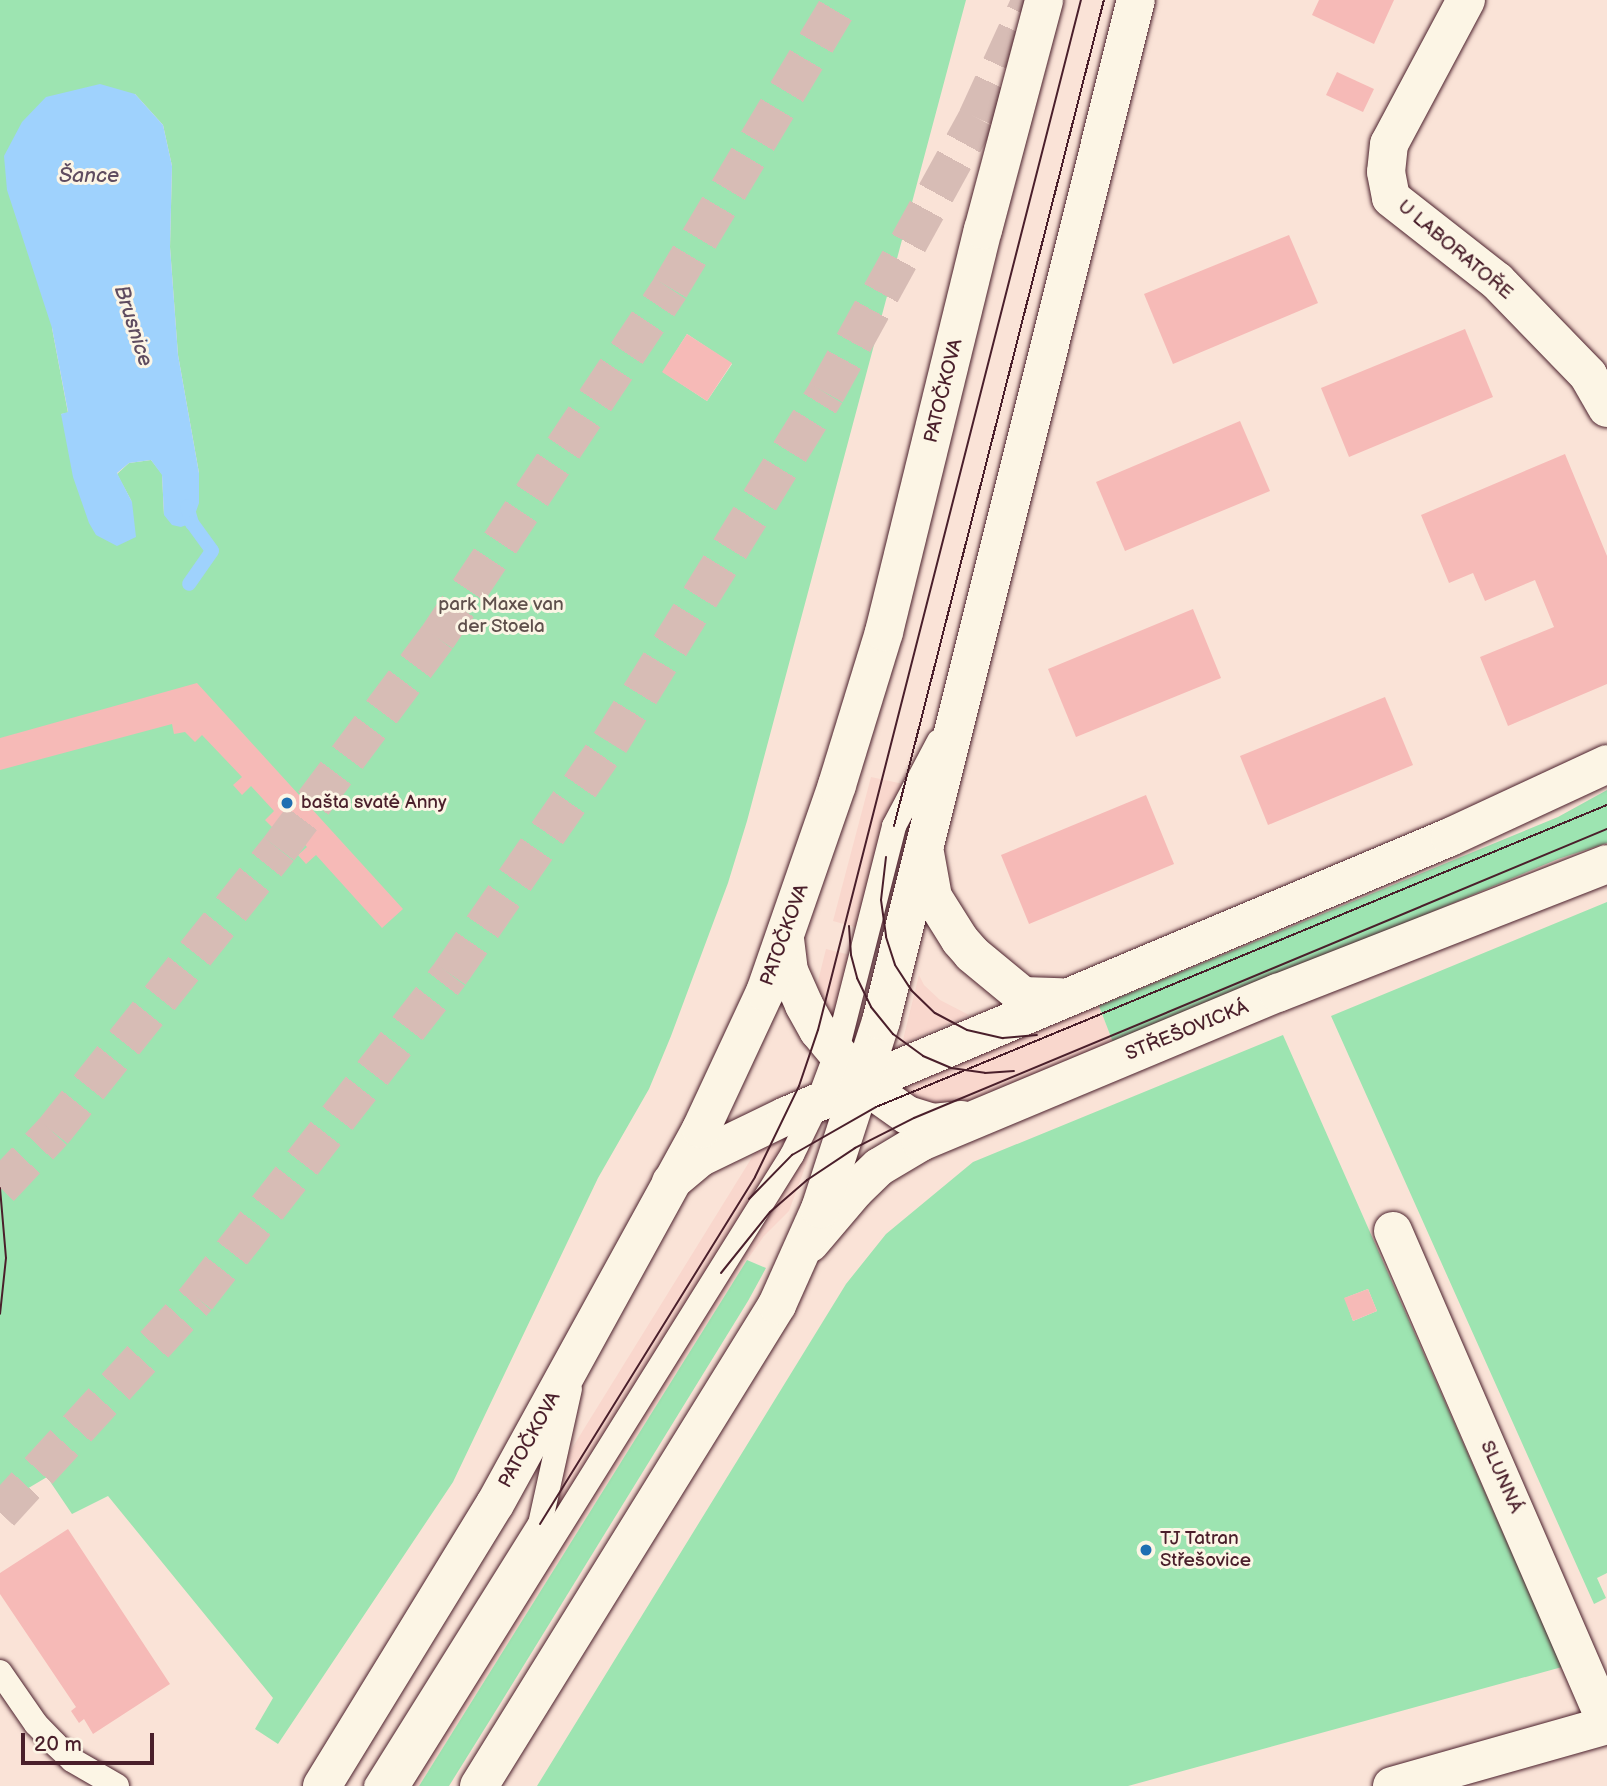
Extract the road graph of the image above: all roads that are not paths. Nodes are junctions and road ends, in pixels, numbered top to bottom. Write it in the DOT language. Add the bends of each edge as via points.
graph roads {
  1 [pos="1044,0"];
  2 [pos="1136,0"];
  3 [pos="1466,0"];
  4 [pos="1607,408"];
  5 [pos="964,694"];
  6 [pos="1607,764"];
  7 [pos="925,853"];
  8 [pos="1607,864"];
  9 [pos="785,939"];
  10 [pos="1063,997"];
  11 [pos="836,1054"];
  12 [pos="862,1083"];
  13 [pos="818,1102"];
  14 [pos="978,1117"];
  15 [pos="670,1184"];
  16 [pos="1393,1231"];
  17 [pos="802,1253"];
  18 [pos="578,1354"];
  19 [pos="0,1672"];
  20 [pos="1607,1724"];
  21 [pos="1417,1783"];
  22 [pos="117,1786"];
  23 [pos="322,1786"];
  24 [pos="376,1786"];
  25 [pos="398,1786"];
  26 [pos="479,1786"];
  1 -- 9 [label="main road, PATOČKOVA" via="884,632"];
  2 -- 5 [label="main road"];
  3 -- 4 [label="main road, U LABORATOŘE" via="1389,144 1386,172 1391,198 1497,281 1588,375"];
  5 -- 7 [label="main road"];
  5 -- 11 [label="lane" via="894,826"];
  6 -- 10 [label="main road" via="1450,836"];
  7 -- 10 [label="main road" via="933,897 972,954 1023,996"];
  7 -- 12 [label="main road"];
  8 -- 14 [label="main road, STŘEŠOVICKÁ"];
  9 -- 11 [label="main road" via="794,985"];
  9 -- 15 [label="main road, PATOČKOVA" via="722,1090"];
  10 -- 12 [label="main road"];
  11 -- 12 [label="main road"];
  11 -- 13 [label="lane"];
  12 -- 13 [label="main road"];
  12 -- 14 [label="main road" via="894,1109 921,1121"];
  12 -- 17 [label="main road"];
  13 -- 15 [label="main road" via="718,1147"];
  13 -- 25 [label="lane" via="760,1211"];
  14 -- 17 [label="main road, STŘEŠOVICKÁ" via="879,1167"];
  15 -- 18 [label="main road, PATOČKOVA"];
  16 -- 20 [label="main road, SLUNNÁ"];
  17 -- 26 [label="main road" via="777,1305"];
  18 -- 23 [label="main road, PATOČKOVA" via="495,1504"];
  18 -- 24 [label="lane" via="540,1524"];
  19 -- 22 [label="lane" via="55,1744"];
  20 -- 21 [label="main road"];
}
